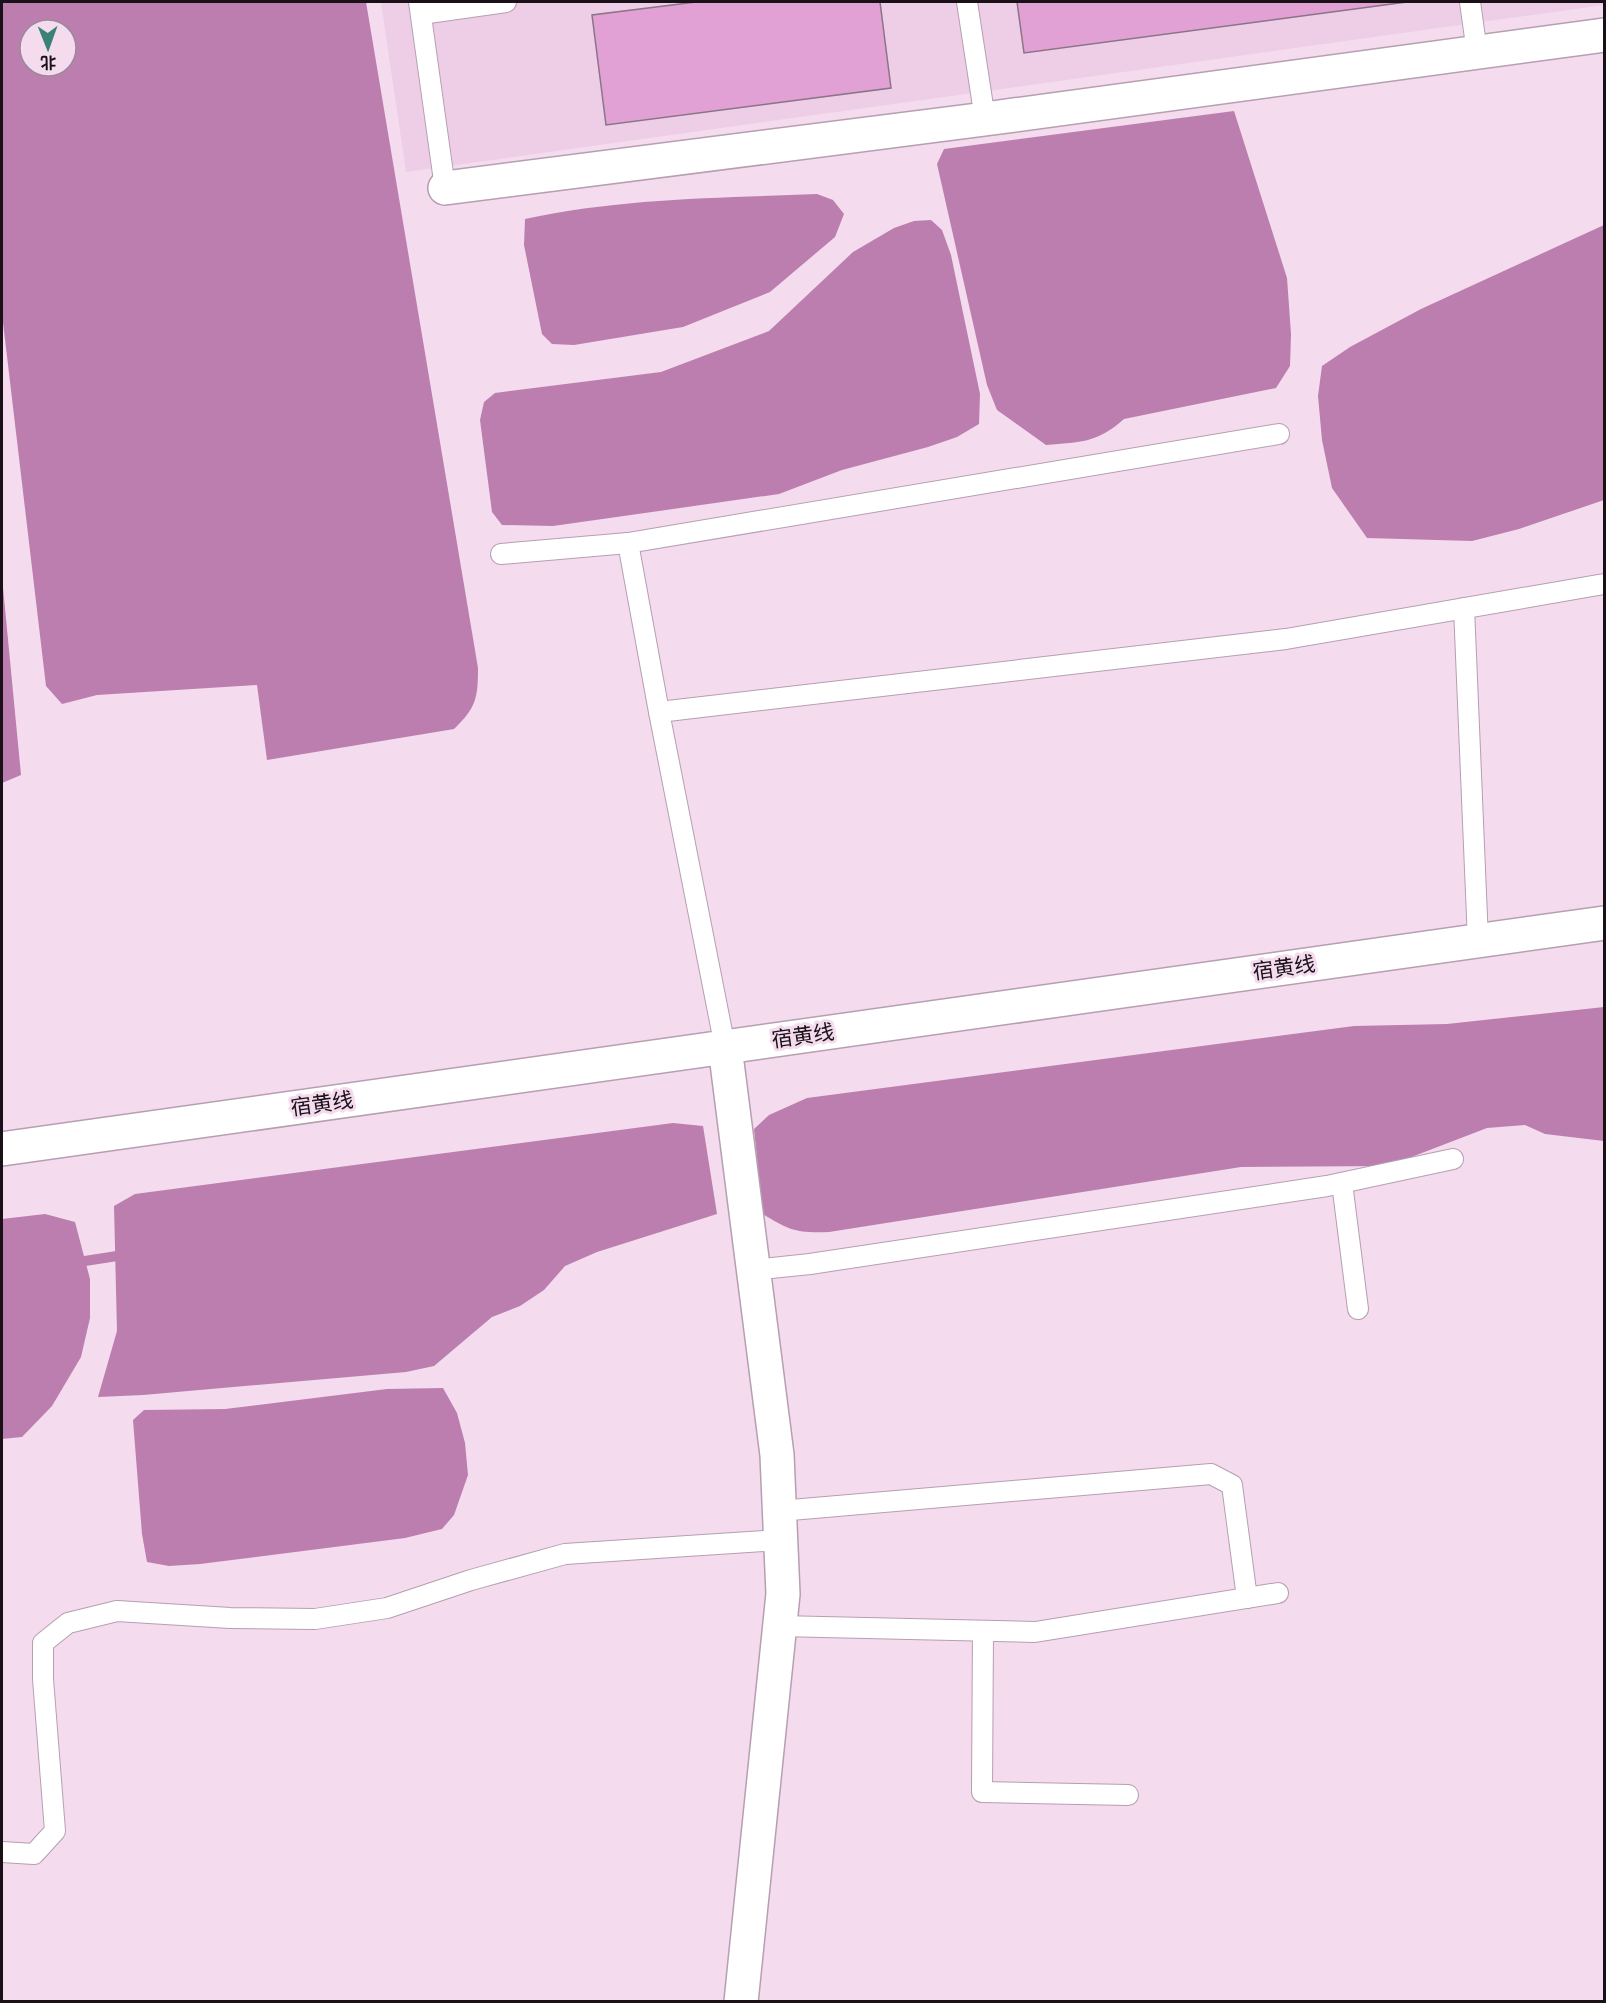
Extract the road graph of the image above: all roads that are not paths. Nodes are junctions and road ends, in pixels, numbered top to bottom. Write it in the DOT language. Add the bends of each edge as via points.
graph roads {
  1 [pos="506,2"];
  2 [pos="967,2"];
  3 [pos="1470,2"];
  4 [pos="420,8"];
  5 [pos="1605,35"];
  6 [pos="1478,52"];
  7 [pos="985,119"];
  8 [pos="445,188"];
  9 [pos="1279,434"];
  10 [pos="628,543"];
  11 [pos="501,554"];
  12 [pos="1605,584"];
  13 [pos="1464,608"];
  14 [pos="659,712"];
  15 [pos="1605,923"];
  16 [pos="1478,940"];
  17 [pos="725,1047"];
  18 [pos="2,1149"];
  19 [pos="1453,1159"];
  20 [pos="1342,1183"];
  21 [pos="753,1269"];
  22 [pos="1358,1309"];
  23 [pos="780,1526"];
  24 [pos="1278,1593"];
  25 [pos="1247,1598"];
  26 [pos="779,1626"];
  27 [pos="983,1631"];
  28 [pos="1128,1795"];
  29 [pos="2,1852"];
  30 [pos="741,2001"];
  1 -- 4 [label="lane"];
  2 -- 7 [label="lane"];
  3 -- 6 [label="lane"];
  4 -- 8 [label="lane"];
  5 -- 6 [label="street"];
  6 -- 7 [label="street"];
  7 -- 8 [label="street"];
  9 -- 10 [label="lane"];
  10 -- 11 [label="lane"];
  10 -- 14 [label="lane"];
  12 -- 13 [label="lane"];
  13 -- 14 [label="lane" via="1286,639"];
  13 -- 16 [label="lane"];
  14 -- 17 [label="lane"];
  15 -- 16 [label="street, 宿黄线"];
  16 -- 17 [label="street, 宿黄线"];
  17 -- 18 [label="street, 宿黄线"];
  17 -- 21 [label="street"];
  19 -- 20 [label="lane"];
  20 -- 21 [label="lane" via="810,1264"];
  20 -- 22 [label="lane"];
  21 -- 23 [label="street" via="777,1455"];
  23 -- 25 [label="lane" via="1211,1474 1233,1485"];
  23 -- 26 [label="street" via="783,1594"];
  23 -- 29 [label="lane" via="565,1554 387,1608 315,1619 117,1611 68,1623 43,1644 55,1831 34,1854"];
  24 -- 25 [label="lane"];
  25 -- 27 [label="lane" via="1035,1632"];
  26 -- 27 [label="lane"];
  26 -- 30 [label="street"];
  27 -- 28 [label="lane" via="982,1792"];
}
